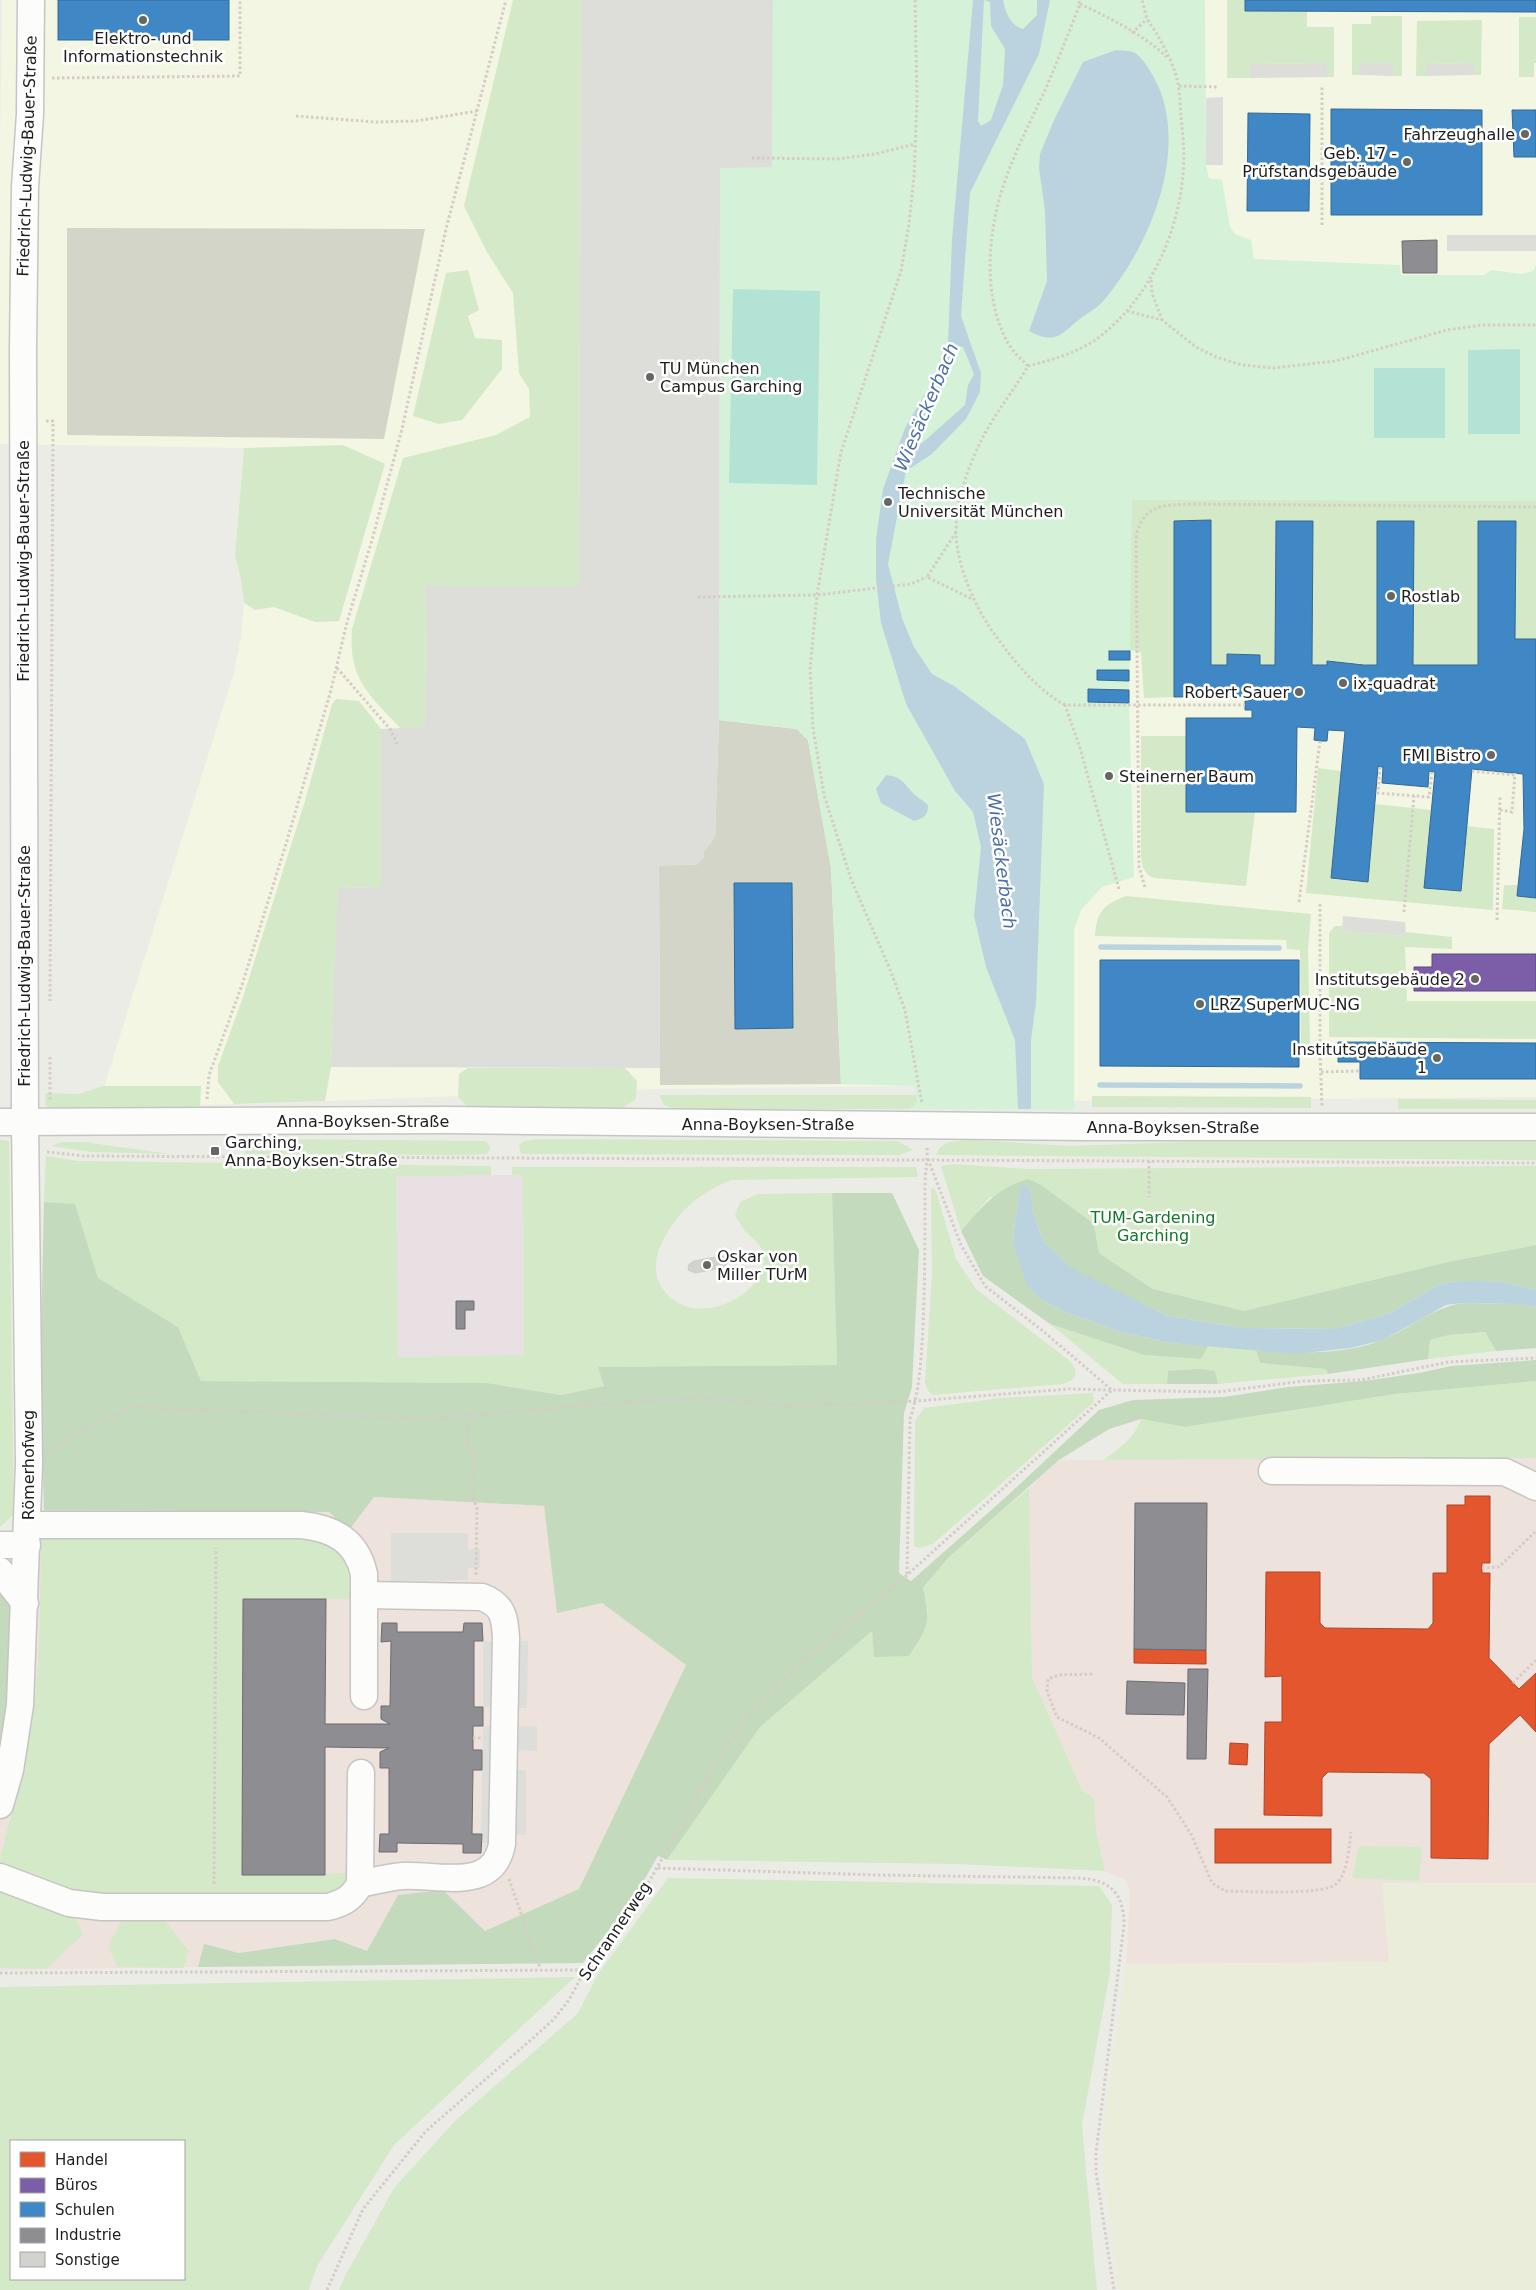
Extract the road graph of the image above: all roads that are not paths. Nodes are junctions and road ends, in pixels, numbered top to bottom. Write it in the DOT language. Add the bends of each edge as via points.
graph roads {
  1 [pos="31,0"];
  2 [pos="12,1122"];
  3 [pos="1536,1127"];
  4 [pos="1272,1471"];
  5 [pos="1536,1487"];
  6 [pos="27,1535"];
  7 [pos="0,1545"];
  8 [pos="0,1571"];
  9 [pos="364,1595"];
  10 [pos="25,1603"];
  11 [pos="364,1696"];
  12 [pos="361,1773"];
  13 [pos="0,1805"];
  14 [pos="0,1877"];
  15 [pos="360,1884"];
  1 -- 2 [label="street, Friedrich-Ludwig-Bauer-Straße" via="31,78 25,187"];
  2 -- 3 [label="street, Anna-Boyksen-Straße" via="459,1120"];
  2 -- 6 [label="street, Römerhofweg" via="25,1150"];
  4 -- 5 [label="street" via="1505,1472"];
  6 -- 7 [label="street"];
  6 -- 9 [label="street" via="216,1525 301,1525 330,1530 352,1546 358,1555 364,1574"];
  6 -- 10 [label="street, Römerhofweg"];
  8 -- 10 [label="street"];
  9 -- 11 [label="street"];
  9 -- 15 [label="street" via="476,1596 491,1600 501,1609 505,1621 502,1844 496,1863 475,1876 403,1876"];
  10 -- 13 [label="street, Römerhofweg" via="20,1705 10,1770"];
  12 -- 15 [label="street"];
  14 -- 15 [label="street" via="69,1902 102,1907 328,1907 353,1896"];
}
